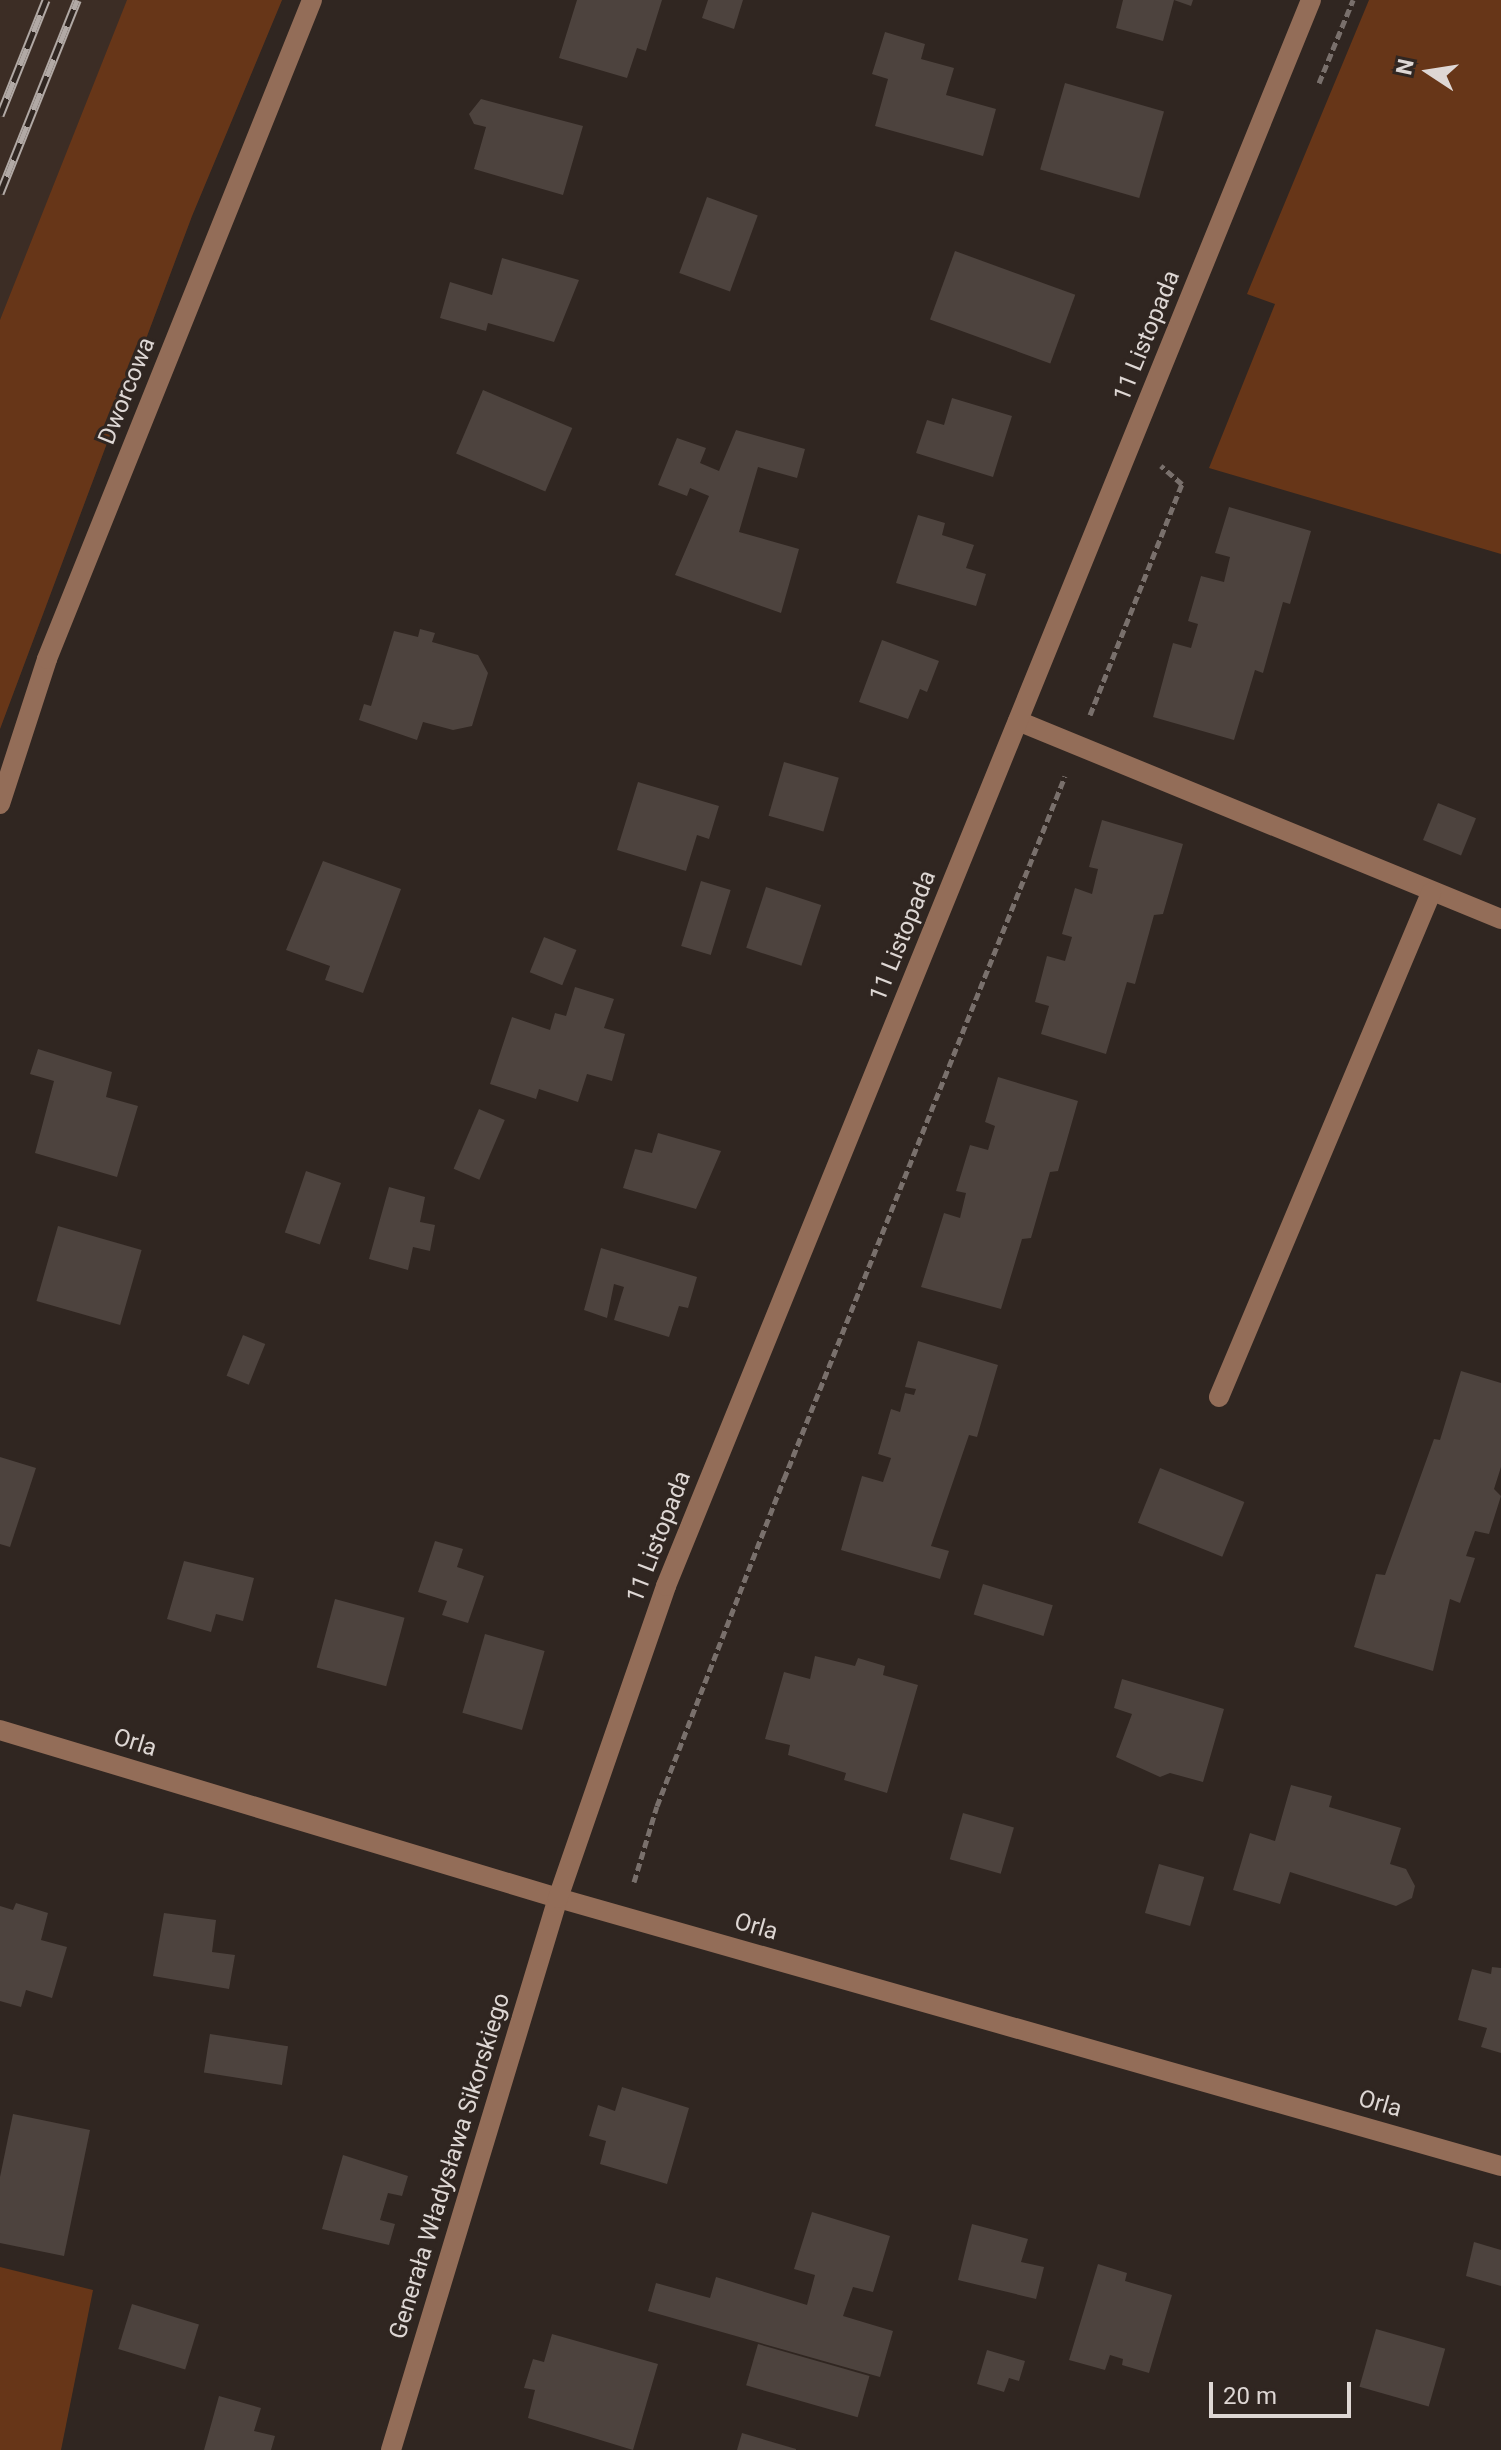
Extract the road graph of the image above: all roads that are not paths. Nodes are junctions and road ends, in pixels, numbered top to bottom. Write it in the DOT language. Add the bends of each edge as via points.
graph roads {
  1 [pos="312,0"];
  2 [pos="1311,0"];
  3 [pos="1018,721"];
  4 [pos="0,804"];
  5 [pos="1431,893"];
  6 [pos="1501,919"];
  7 [pos="1219,1397"];
  8 [pos="0,1730"];
  9 [pos="558,1898"];
  10 [pos="1501,2166"];
  11 [pos="391,2450"];
  1 -- 4 [label="street, Dworcowa" via="47,659"];
  2 -- 3 [label="street, 11 Listopada"];
  3 -- 5 [label="street"];
  3 -- 9 [label="street, 11 Listopada" via="666,1586"];
  5 -- 6 [label="street"];
  5 -- 7 [label="street"];
  8 -- 9 [label="street, Orla"];
  9 -- 10 [label="street, Orla"];
  9 -- 11 [label="street, Generała Władysława Sikorskiego"];
}
